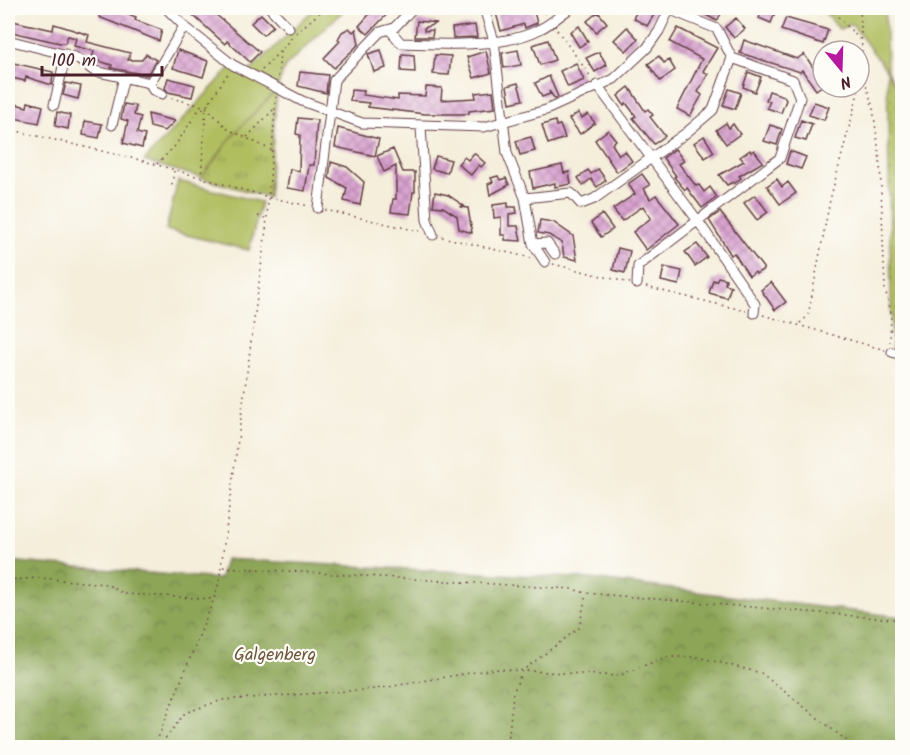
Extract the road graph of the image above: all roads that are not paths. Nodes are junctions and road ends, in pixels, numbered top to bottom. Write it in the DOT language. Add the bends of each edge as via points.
graph roads {
  1 [pos="166,8"];
  2 [pos="270,8"];
  3 [pos="413,8"];
  4 [pos="484,8"];
  5 [pos="571,8"];
  6 [pos="669,8"];
  7 [pos="184,26"];
  8 [pos="289,28"];
  9 [pos="390,30"];
  10 [pos="494,41"];
  11 [pos="8,43"];
  12 [pos="66,54"];
  13 [pos="732,58"];
  14 [pos="124,77"];
  15 [pos="150,83"];
  16 [pos="597,85"];
  17 [pos="162,94"];
  18 [pos="54,105"];
  19 [pos="330,110"];
  20 [pos="502,123"];
  21 [pos="112,125"];
  22 [pos="421,127"];
  23 [pos="651,156"];
  24 [pos="525,198"];
  25 [pos="318,208"];
  26 [pos="698,221"];
  27 [pos="433,235"];
  28 [pos="533,244"];
  29 [pos="555,254"];
  30 [pos="545,262"];
  31 [pos="637,284"];
  32 [pos="754,313"];
  33 [pos="892,352"];
  34 [pos="903,355"];
  1 -- 7 [label="street"];
  2 -- 8 [label="street"];
  3 -- 9 [label="street"];
  4 -- 10 [label="street"];
  5 -- 10 [label="street" via="541,29"];
  6 -- 13 [label="street" via="717,29"];
  6 -- 16 [label="street" via="647,48 614,79"];
  7 -- 15 [label="street"];
  7 -- 19 [label="street" via="233,66 302,101"];
  9 -- 10 [label="street" via="401,43"];
  9 -- 19 [label="street" via="381,32 334,80"];
  10 -- 20 [label="street"];
  11 -- 12 [label="street"];
  12 -- 14 [label="street" via="94,71"];
  12 -- 18 [label="street"];
  13 -- 23 [label="street" via="712,110"];
  13 -- 26 [label="street" via="792,80 800,98 780,158"];
  14 -- 15 [label="street"];
  14 -- 21 [label="street"];
  15 -- 17 [label="street" via="153,90"];
  16 -- 20 [label="street" via="546,110"];
  16 -- 23 [label="street"];
  19 -- 22 [label="street" via="362,123"];
  19 -- 25 [label="street"];
  20 -- 22 [label="street" via="484,128"];
  20 -- 24 [label="street" via="507,153"];
  22 -- 27 [label="street" via="427,220"];
  23 -- 24 [label="street" via="613,186 581,204 571,193"];
  23 -- 26 [label="street"];
  24 -- 28 [label="street"];
  26 -- 31 [label="street" via="638,266"];
  26 -- 32 [label="street" via="755,304"];
  28 -- 29 [label="street" via="547,243"];
  28 -- 30 [label="street"];
  33 -- 34 [label="street"];
}
